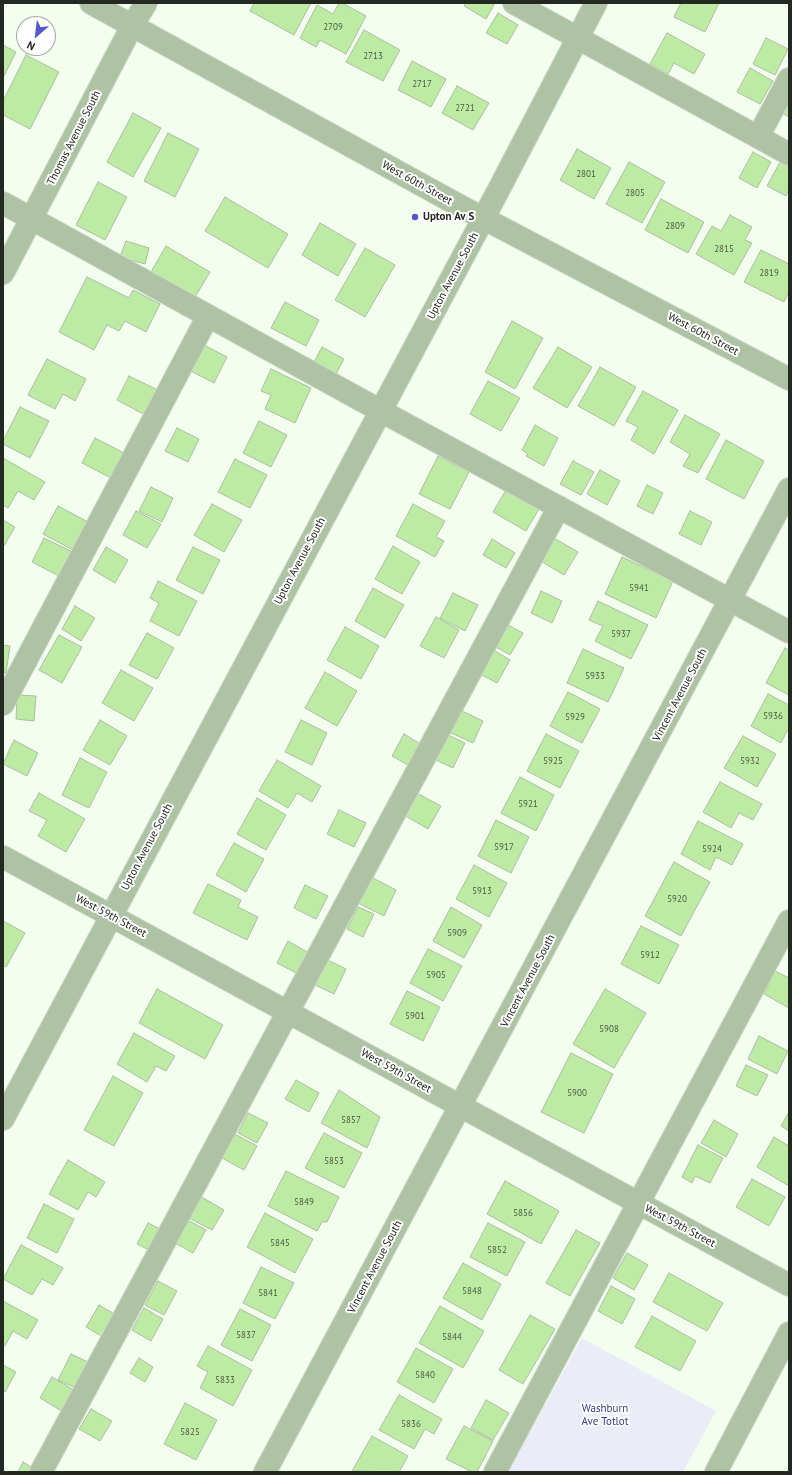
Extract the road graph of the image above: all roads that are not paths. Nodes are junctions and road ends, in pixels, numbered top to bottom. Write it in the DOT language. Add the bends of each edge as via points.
graph roads {
  1 [pos="91,3"];
  2 [pos="146,3"];
  3 [pos="514,3"];
  4 [pos="596,3"];
  5 [pos="132,26"];
  6 [pos="578,37"];
  7 [pos="789,79"];
  8 [pos="758,137"];
  9 [pos="789,154"];
  10 [pos="3,203"];
  11 [pos="32,218"];
  12 [pos="484,218"];
  13 [pos="3,273"];
  14 [pos="208,316"];
  15 [pos="789,379"];
  16 [pos="380,411"];
  17 [pos="789,489"];
  18 [pos="559,507"];
  19 [pos="730,600"];
  20 [pos="789,632"];
  21 [pos="3,704"];
  22 [pos="3,857"];
  23 [pos="111,915"];
  24 [pos="789,921"];
  25 [pos="288,1012"];
  26 [pos="461,1107"];
  27 [pos="3,1119"];
  28 [pos="638,1203"];
  29 [pos="789,1285"];
  30 [pos="789,1333"];
  31 [pos="41,1472"];
  32 [pos="265,1472"];
  33 [pos="496,1472"];
  34 [pos="716,1472"];
  1 -- 5 [label="street, West 60th Street"];
  2 -- 5 [label="street, Thomas Avenue South"];
  3 -- 6 [label="street"];
  4 -- 6 [label="street, Upton Avenue South"];
  5 -- 11 [label="street, Thomas Avenue South"];
  5 -- 12 [label="street, West 60th Street"];
  6 -- 8 [label="street"];
  6 -- 12 [label="street, Upton Avenue South"];
  7 -- 8 [label="street"];
  8 -- 9 [label="street"];
  10 -- 11 [label="street"];
  11 -- 13 [label="street, Thomas Avenue South"];
  11 -- 14 [label="street"];
  12 -- 15 [label="street, West 60th Street"];
  12 -- 16 [label="street, Upton Avenue South"];
  14 -- 16 [label="street"];
  14 -- 21 [label="street"];
  16 -- 18 [label="street"];
  16 -- 23 [label="street, Upton Avenue South"];
  17 -- 19 [label="street, Vincent Avenue South"];
  18 -- 19 [label="street"];
  18 -- 25 [label="street"];
  19 -- 20 [label="street"];
  19 -- 26 [label="street, Vincent Avenue South"];
  22 -- 23 [label="street, West 59th Street"];
  23 -- 25 [label="street, West 59th Street"];
  23 -- 27 [label="street, Upton Avenue South"];
  24 -- 28 [label="street"];
  25 -- 26 [label="street, West 59th Street"];
  25 -- 31 [label="street"];
  26 -- 28 [label="street, West 59th Street"];
  26 -- 32 [label="street, Vincent Avenue South"];
  28 -- 29 [label="street, West 59th Street"];
  28 -- 33 [label="street"];
  30 -- 34 [label="street"];
}
